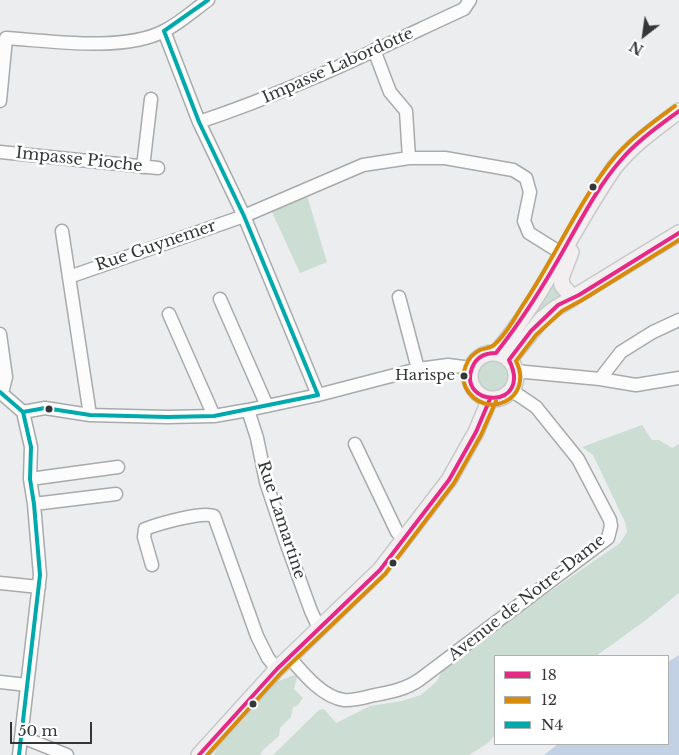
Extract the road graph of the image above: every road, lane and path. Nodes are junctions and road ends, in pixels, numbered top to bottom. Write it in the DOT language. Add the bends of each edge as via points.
graph roads {
  1 [pos="208,0"];
  2 [pos="470,0"];
  3 [pos="164,31"];
  4 [pos="3,37"];
  5 [pos="374,50"];
  6 [pos="151,99"];
  7 [pos="0,101"];
  8 [pos="679,111"];
  9 [pos="199,122"];
  10 [pos="0,152"];
  11 [pos="409,158"];
  12 [pos="143,167"];
  13 [pos="158,168"];
  14 [pos="587,211"];
  15 [pos="244,216"];
  16 [pos="62,231"];
  17 [pos="679,233"];
  18 [pos="561,253"];
  19 [pos="69,276"];
  20 [pos="399,297"];
  21 [pos="572,297"];
  22 [pos="220,299"];
  23 [pos="169,314"];
  24 [pos="679,320"];
  25 [pos="0,334"];
  26 [pos="507,361"];
  27 [pos="471,368"];
  28 [pos="418,369"];
  29 [pos="679,378"];
  30 [pos="600,379"];
  31 [pos="511,390"];
  32 [pos="1,392"];
  33 [pos="318,395"];
  34 [pos="490,399"];
  35 [pos="267,406"];
  36 [pos="248,410"];
  37 [pos="24,412"];
  38 [pos="90,414"];
  39 [pos="214,416"];
  40 [pos="355,444"];
  41 [pos="118,466"];
  42 [pos="30,479"];
  43 [pos="116,494"];
  44 [pos="34,504"];
  45 [pos="404,537"];
  46 [pos="152,565"];
  47 [pos="0,583"];
  48 [pos="39,586"];
  49 [pos="319,628"];
  50 [pos="289,657"];
  51 [pos="277,669"];
  52 [pos="0,682"];
  53 [pos="27,684"];
  54 [pos="22,737"];
  55 [pos="19,755"];
  56 [pos="67,755"];
  57 [pos="199,755"];
  1 -- 3 [label="street"];
  2 -- 5 [label="street, Impasse Labordotte" via="464,9"];
  3 -- 4 [label="street" via="126,43"];
  3 -- 9 [label="street"];
  4 -- 7 [label="street"];
  5 -- 9 [label="street, Impasse Labordotte" via="248,106"];
  5 -- 11 [label="street" via="390,92 406,111"];
  6 -- 12 [label="street"];
  8 -- 14 [label="main road" via="624,155"];
  9 -- 15 [label="street"];
  10 -- 12 [label="street, Impasse Pioche"];
  11 -- 15 [label="street, Rue Guynemer" via="363,165"];
  11 -- 18 [label="street, Rue Guynemer" via="446,158 513,170 526,178 530,192 524,221 529,234"];
  12 -- 13 [label="street, Impasse Pioche"];
  14 -- 18 [label="main road"];
  14 -- 21 [label="main road" via="561,278 562,285"];
  15 -- 19 [label="street, Rue Guynemer"];
  15 -- 33 [label="street"];
  16 -- 19 [label="street"];
  17 -- 21 [label="main road"];
  18 -- 26 [label="main road" via="510,337"];
  19 -- 38 [label="street"];
  20 -- 28 [label="street"];
  21 -- 26 [label="main road" via="542,319"];
  22 -- 35 [label="street"];
  23 -- 39 [label="street"];
  24 -- 30 [label="street" via="621,352"];
  25 -- 32 [label="street" via="6,377"];
  26 -- 27 [label="main road" via="484,355"];
  26 -- 30 [label="street"];
  26 -- 31 [label="main road" via="516,378"];
  27 -- 28 [label="street" via="448,365"];
  27 -- 34 [label="main road" via="472,385 479,395"];
  28 -- 33 [label="street"];
  29 -- 30 [label="street" via="636,385"];
  31 -- 34 [label="main road" via="502,397"];
  31 -- 50 [label="street, Avenue de Notre-Dame" via="536,407 581,463 610,520 608,538 420,680 404,688 354,699 336,698 322,690"];
  32 -- 37 [label="street"];
  33 -- 35 [label="street"];
  34 -- 45 [label="main road" via="476,432 448,480"];
  35 -- 36 [label="street"];
  36 -- 39 [label="street"];
  36 -- 49 [label="street, Rue Lamartine" via="266,482"];
  37 -- 38 [label="street" via="45,408"];
  37 -- 42 [label="street" via="30,447"];
  38 -- 39 [label="street"];
  40 -- 45 [label="street" via="398,532"];
  41 -- 42 [label="street"];
  42 -- 44 [label="street"];
  43 -- 44 [label="street"];
  44 -- 48 [label="street"];
  45 -- 49 [label="main road" via="380,570"];
  46 -- 51 [label="street" via="144,537 145,529 190,517 214,516 257,636"];
  47 -- 48 [label="street"];
  48 -- 53 [label="street"];
  49 -- 50 [label="main road"];
  50 -- 51 [label="main road"];
  51 -- 57 [label="main road"];
  52 -- 53 [label="street"];
  53 -- 54 [label="street"];
  54 -- 55 [label="street"];
  54 -- 56 [label="street"];
}
